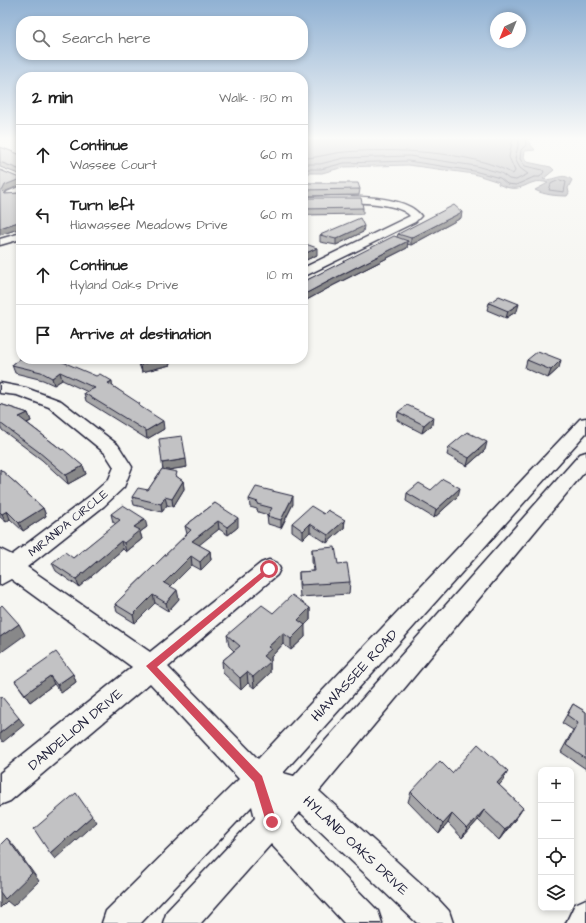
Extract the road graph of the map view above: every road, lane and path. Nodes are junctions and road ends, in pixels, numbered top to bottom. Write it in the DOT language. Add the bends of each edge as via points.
graph roads {
  1 [pos="16,191"];
  2 [pos="16,195"];
  3 [pos="308,200"];
  4 [pos="16,237"];
  5 [pos="0,242"];
  6 [pos="308,271"];
  7 [pos="0,388"];
  8 [pos="586,423"];
  9 [pos="586,458"];
  10 [pos="4,567"];
  11 [pos="269,569"];
  12 [pos="151,666"];
  13 [pos="258,779"];
  14 [pos="0,791"];
  15 [pos="299,792"];
  16 [pos="272,822"];
  17 [pos="586,916"];
  18 [pos="118,923"];
  19 [pos="179,923"];
  20 [pos="366,923"];
  21 [pos="437,923"];
  22 [pos="582,923"];
  1 -- 2 [label="street" via="10,196"];
  3 -- 6 [label="street" via="383,202 409,208 415,211 416,216"];
  4 -- 5 [label="street"];
  7 -- 10 [label="street, MIRANDA CIRCLE" via="20,391 55,404 112,449 123,467 117,482 97,501"];
  8 -- 13 [label="street, HIAWASSEE ROAD"];
  9 -- 15 [label="street"];
  10 -- 12 [label="street"];
  11 -- 12 [label="street, DANDELION DRIVE"];
  12 -- 13 [label="street"];
  12 -- 14 [label="street, DANDELION DRIVE"];
  13 -- 15 [label="street, HYLAND OAKS DRIVE"];
  13 -- 16 [label="street"];
  13 -- 18 [label="street, HIAWASSEE ROAD"];
  15 -- 16 [label="street"];
  15 -- 21 [label="street, HYLAND OAKS DRIVE" via="427,910"];
  16 -- 19 [label="street"];
  16 -- 20 [label="street"];
  17 -- 22 [label="street"];
}
